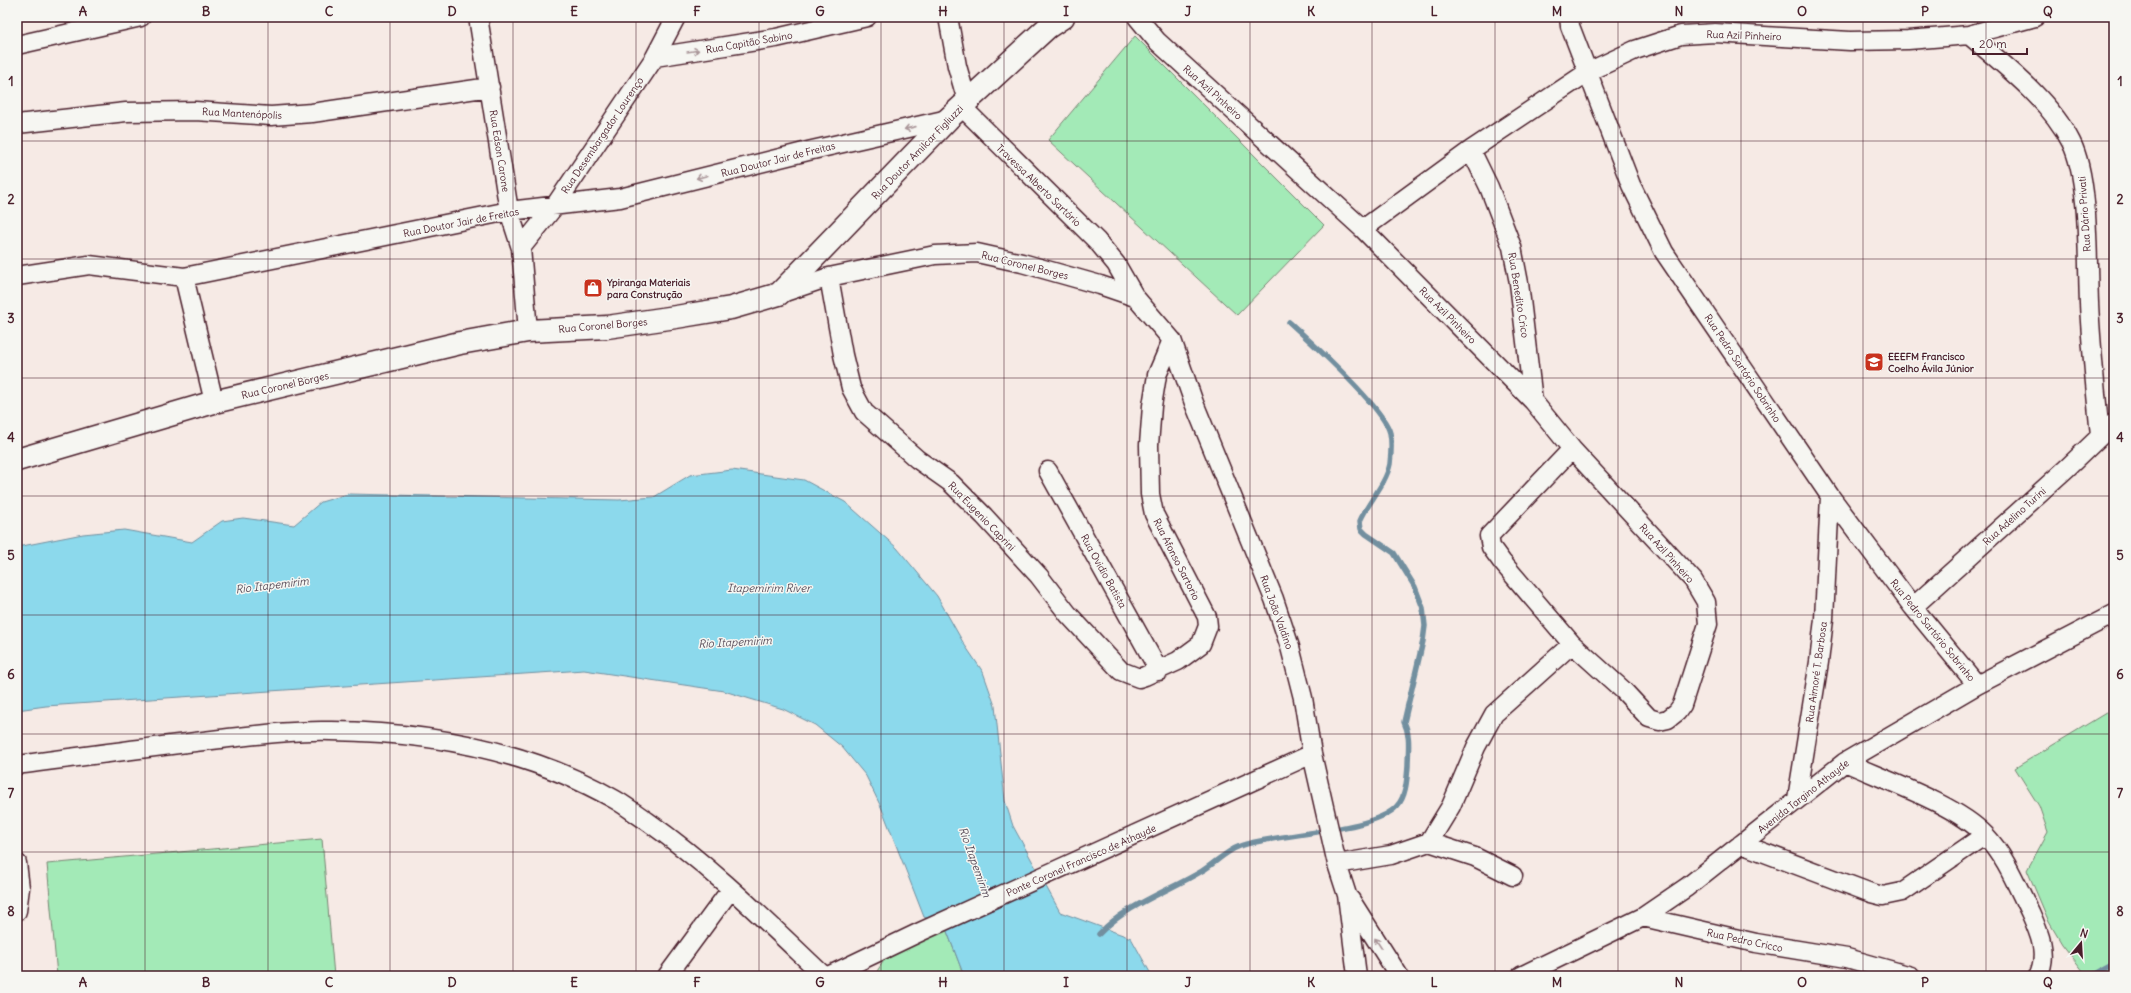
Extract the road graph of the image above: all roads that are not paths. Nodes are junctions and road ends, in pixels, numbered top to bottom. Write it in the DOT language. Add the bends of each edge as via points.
graph roads {
  1 [pos="142,17"];
  2 [pos="478,17"];
  3 [pos="676,17"];
  4 [pos="867,17"];
  5 [pos="948,17"];
  6 [pos="1063,17"];
  7 [pos="1138,17"];
  8 [pos="1569,17"];
  9 [pos="2028,18"];
  10 [pos="1969,35"];
  11 [pos="17,45"];
  12 [pos="655,57"];
  13 [pos="1588,72"];
  14 [pos="490,87"];
  15 [pos="959,109"];
  16 [pos="17,124"];
  17 [pos="1471,150"];
  18 [pos="554,207"];
  19 [pos="509,211"];
  20 [pos="1363,228"];
  21 [pos="521,248"];
  22 [pos="17,276"];
  23 [pos="184,277"];
  24 [pos="830,277"];
  25 [pos="779,294"];
  26 [pos="1135,297"];
  27 [pos="528,331"];
  28 [pos="1172,340"];
  29 [pos="1533,401"];
  30 [pos="214,402"];
  31 [pos="2114,423"];
  32 [pos="2100,436"];
  33 [pos="1572,449"];
  34 [pos="17,460"];
  35 [pos="1048,471"];
  36 [pos="1830,496"];
  37 [pos="1913,607"];
  38 [pos="2114,614"];
  39 [pos="1572,644"];
  40 [pos="1159,671"];
  41 [pos="1977,685"];
  42 [pos="1312,754"];
  43 [pos="1845,762"];
  44 [pos="17,765"];
  45 [pos="1797,799"];
  46 [pos="1985,835"];
  47 [pos="1430,842"];
  48 [pos="1741,844"];
  49 [pos="17,863"];
  50 [pos="1337,864"];
  51 [pos="1513,876"];
  52 [pos="731,889"];
  53 [pos="1347,895"];
  54 [pos="17,911"];
  55 [pos="1643,917"];
  56 [pos="668,976"];
  57 [pos="824,976"];
  58 [pos="828,976"];
  59 [pos="1357,976"];
  60 [pos="1399,976"];
  61 [pos="1521,976"];
  62 [pos="1911,976"];
  63 [pos="2038,976"];
  1 -- 11 [label="street"];
  2 -- 14 [label="street, Rua Edson Carone"];
  3 -- 12 [label="street, Rua Desembargador Lourenço"];
  12 -- 4 [label="street, Rua Capitão Sabino, one-way" via="776,38"];
  5 -- 15 [label="street" via="957,66"];
  6 -- 15 [label="main road, Rua Doutor Amilcar Figliuzzi" via="1048,27"];
  7 -- 20 [label="street, Rua Azil Pinheiro" via="1157,41"];
  8 -- 13 [label="street, Rua Pedro Sartório Sobrinho"];
  9 -- 10 [label="street, Rua Azil Pinheiro"];
  10 -- 13 [label="street, Rua Azil Pinheiro" via="1850,41 1715,33 1681,35 1635,50"];
  10 -- 32 [label="street, Rua Dário Privati" via="2028,86 2071,141 2080,163"];
  12 -- 18 [label="street, Rua Desembargador Lourenço"];
  13 -- 17 [label="street, Rua Azil Pinheiro"];
  13 -- 36 [label="street, Rua Pedro Sartório Sobrinho" via="1631,185 1664,252"];
  14 -- 16 [label="street, Rua Mantenópolis" via="312,114 271,116 195,110 126,112"];
  14 -- 19 [label="street, Rua Edson Carone"];
  15 -- 18 [label="street, Rua Doutor Jair de Freitas, one-way" via="800,153 620,198"];
  15 -- 25 [label="main road, Rua Doutor Amilcar Figliuzzi"];
  15 -- 26 [label="street, Travessa Alberto Sartório" via="1097,241 1116,264"];
  17 -- 20 [label="street, Rua Azil Pinheiro"];
  17 -- 29 [label="street, Rua Benedito Crico" via="1489,187 1512,248 1519,283"];
  18 -- 19 [label="street, Rua Doutor Jair de Freitas"];
  18 -- 21 [label="street, Rua Desembargador Lourenço"];
  19 -- 21 [label="street, Rua Edson Carone"];
  19 -- 23 [label="street, Rua Doutor Jair de Freitas"];
  20 -- 29 [label="street, Rua Azil Pinheiro"];
  21 -- 27 [label="street, Rua Edson Carone"];
  22 -- 23 [label="street, Rua Doutor Jair de Freitas" via="90,265"];
  23 -- 30 [label="street"];
  24 -- 25 [label="street, Rua Coronel Borges"];
  24 -- 26 [label="street, Rua Coronel Borges" via="935,255 977,253 1029,265"];
  24 -- 40 [label="street, Rua Eugenio Caprini" via="851,388 864,412 917,459 951,483 984,516 1121,671 1139,678"];
  25 -- 27 [label="main road, Rua Coronel Borges" via="732,308 676,317 607,326"];
  26 -- 28 [label="street"];
  27 -- 30 [label="main road, Rua Coronel Borges" via="460,343"];
  28 -- 40 [label="street, Rua Afonso Sartorio" via="1157,375 1152,406 1149,445 1150,494 1154,514 1207,617 1208,626 1201,644"];
  28 -- 42 [label="street, Rua João Valdino" via="1194,403 1274,599 1303,698"];
  29 -- 33 [label="street, Rua Azil Pinheiro"];
  30 -- 34 [label="main road, Rua Coronel Borges"];
  31 -- 32 [label="street, Rua Adelino Turini"];
  32 -- 37 [label="street, Rua Adelino Turini"];
  33 -- 39 [label="street, Rua Azil Pinheiro" via="1489,536 1489,542 1502,562"];
  33 -- 39 [label="street, Rua Azil Pinheiro" via="1693,580 1706,602 1708,624 1682,705 1668,719 1659,721 1649,718 1623,690"];
  35 -- 40 [label="street, Rua Ovidio Batista"];
  36 -- 37 [label="street, Rua Pedro Sartório Sobrinho"];
  36 -- 45 [label="street, Rua Aimoré T. Barbosa" via="1824,619"];
  37 -- 41 [label="street, Rua Pedro Sartório Sobrinho"];
  38 -- 41 [label="street, Avenida Targino Athayde"];
  39 -- 47 [label="street" via="1494,714 1476,747 1452,806"];
  41 -- 43 [label="street, Avenida Targino Athayde"];
  42 -- 50 [label="street, Rua João Valdino"];
  42 -- 58 [label="street, Ponte Coronel Francisco de Athayde"];
  43 -- 45 [label="street, Avenida Targino Athayde"];
  43 -- 46 [label="street" via="1960,816"];
  44 -- 52 [label="street" via="185,743 329,731 438,738 501,753 560,773 614,799 674,840"];
  45 -- 48 [label="street, Avenida Targino Athayde"];
  46 -- 48 [label="street" via="1902,892 1883,896"];
  46 -- 63 [label="street" via="2004,861 2036,925 2043,959"];
  47 -- 50 [label="street" via="1391,855"];
  47 -- 51 [label="street" via="1475,857"];
  48 -- 55 [label="street, Avenida Targino Athayde" via="1687,887"];
  49 -- 54 [label="street" via="20,888"];
  50 -- 53 [label="street, Rua João Valdino"];
  52 -- 56 [label="street"];
  52 -- 57 [label="street"];
  53 -- 59 [label="street, Rua João Valdino"];
  60 -- 53 [label="street, Rua João Valdino, one-way"];
  55 -- 61 [label="street, Avenida Targino Athayde"];
  55 -- 62 [label="street, Rua Pedro Cricco" via="1756,943 1847,958"];
}
